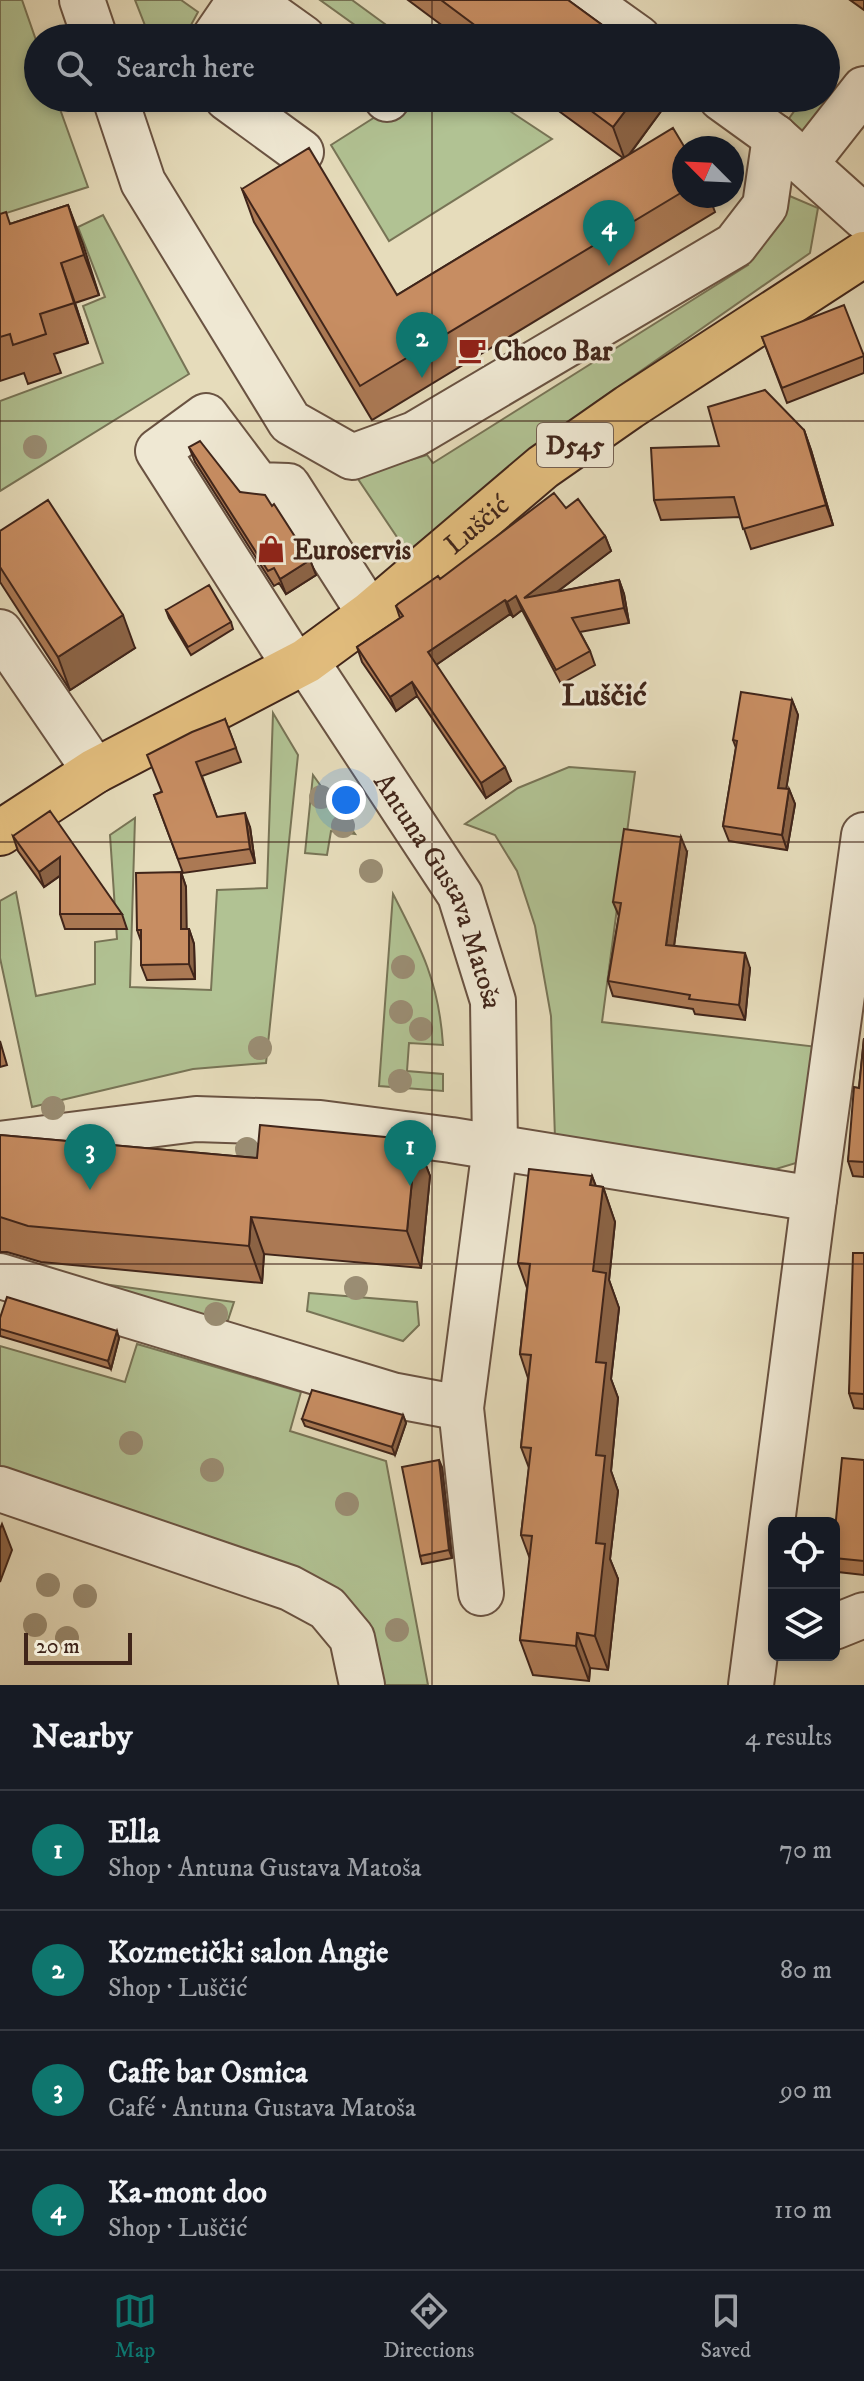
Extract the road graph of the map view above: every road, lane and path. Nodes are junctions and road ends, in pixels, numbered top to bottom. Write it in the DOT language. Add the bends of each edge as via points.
graph roads {
  1 [pos="82,0"];
  2 [pos="240,0"];
  3 [pos="250,0"];
  4 [pos="585,0"];
  5 [pos="90,24"];
  6 [pos="224,24"];
  7 [pos="283,24"];
  8 [pos="618,24"];
  9 [pos="864,89"];
  10 [pos="840,109"];
  11 [pos="120,112"];
  12 [pos="246,112"];
  13 [pos="740,112"];
  14 [pos="836,112"];
  15 [pos="791,150"];
  16 [pos="301,152"];
  17 [pos="864,217"];
  18 [pos="864,254"];
  19 [pos="370,614"];
  20 [pos="0,632"];
  21 [pos="300,664"];
  22 [pos="95,771"];
  23 [pos="0,833"];
  24 [pos="864,835"];
  25 [pos="18,1142"];
  26 [pos="495,1147"];
  27 [pos="814,1199"];
  28 [pos="10,1279"];
  29 [pos="461,1408"];
  30 [pos="0,1489"];
  31 [pos="481,1593"];
  32 [pos="864,1615"];
  33 [pos="840,1625"];
  34 [pos="760,1665"];
  35 [pos="362,1685"];
  1 -- 5 [label="street"];
  2 -- 6 [label="street"];
  3 -- 7 [label="street"];
  4 -- 8 [label="street"];
  9 -- 10 [label="street"];
  11 -- 15 [label="street" via="143,182 290,422 352,457 415,434 735,245 765,206"];
  12 -- 16 [label="street"];
  13 -- 15 [label="street"];
  14 -- 15 [label="street"];
  15 -- 17 [label="street"];
  18 -- 19 [label="main road, Luščić / D545" via="543,467"];
  19 -- 21 [label="main road, Luščić / D545"];
  19 -- 21 [label="street, Antuna Gustava Matoša" via="288,486 258,485 206,416 158,451"];
  20 -- 22 [label="street"];
  21 -- 22 [label="main road, Luščić / D545"];
  21 -- 26 [label="street, Antuna Gustava Matoša" via="460,895 493,1001"];
  22 -- 23 [label="main road, Luščić / D545"];
  24 -- 27 [label="street"];
  25 -- 26 [label="street" via="196,1119 320,1123"];
  26 -- 27 [label="street"];
  26 -- 29 [label="street, Antuna Gustava Matoša"];
  27 -- 34 [label="street"];
  28 -- 29 [label="street" via="392,1395"];
  29 -- 31 [label="street, Antuna Gustava Matoša"];
  30 -- 35 [label="street" via="302,1594 327,1608 352,1638"];
  32 -- 33 [label="street"];
}
